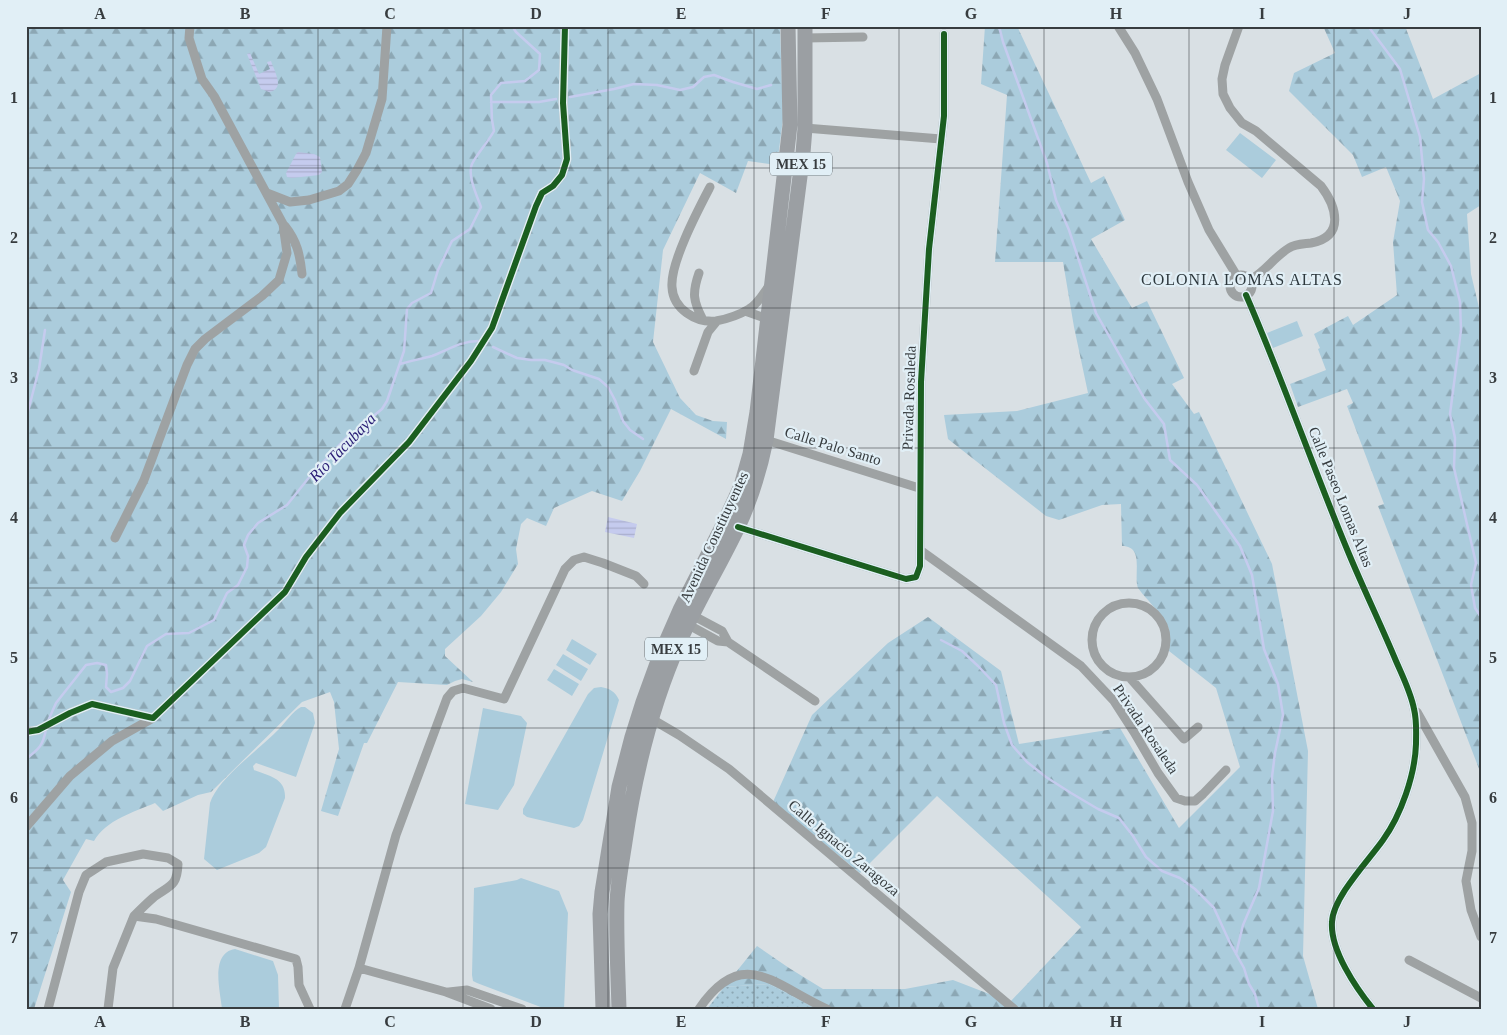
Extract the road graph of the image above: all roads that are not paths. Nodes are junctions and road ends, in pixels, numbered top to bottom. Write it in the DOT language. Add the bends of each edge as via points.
graph roads {
  1 [pos="190,26"];
  2 [pos="387,26"];
  3 [pos="565,26"];
  4 [pos="788,26"];
  5 [pos="1118,26"];
  6 [pos="1239,26"];
  7 [pos="805,32"];
  8 [pos="944,34"];
  9 [pos="863,37"];
  10 [pos="805,128"];
  11 [pos="941,139"];
  12 [pos="710,187"];
  13 [pos="267,193"];
  14 [pos="284,224"];
  15 [pos="699,273"];
  16 [pos="302,274"];
  17 [pos="1237,276"];
  18 [pos="1250,280"];
  19 [pos="772,282"];
  20 [pos="1246,295"];
  21 [pos="745,311"];
  22 [pos="703,320"];
  23 [pos="717,321"];
  24 [pos="768,322"];
  25 [pos="694,371"];
  26 [pos="766,440"];
  27 [pos="919,488"];
  28 [pos="738,527"];
  29 [pos="115,538"];
  30 [pos="920,550"];
  31 [pos="644,584"];
  32 [pos="690,619"];
  33 [pos="1095,653"];
  34 [pos="1082,666"];
  35 [pos="1130,678"];
  36 [pos="815,701"];
  37 [pos="1414,707"];
  38 [pos="153,718"];
  39 [pos="650,718"];
  40 [pos="1198,727"];
  41 [pos="26,732"];
  42 [pos="1226,770"];
  43 [pos="26,827"];
  44 [pos="134,916"];
  45 [pos="1481,937"];
  46 [pos="1409,960"];
  47 [pos="359,968"];
  48 [pos="446,992"];
  49 [pos="1481,998"];
  50 [pos="48,1009"];
  51 [pos="108,1009"];
  52 [pos="310,1009"];
  53 [pos="345,1009"];
  54 [pos="491,1009"];
  55 [pos="522,1009"];
  56 [pos="603,1009"];
  57 [pos="619,1009"];
  58 [pos="699,1009"];
  59 [pos="827,1009"];
  60 [pos="1014,1009"];
  61 [pos="1373,1009"];
  1 -- 13 [label="street" via="189,38 202,79"];
  2 -- 13 [label="street" via="382,99 366,153 348,184 339,191 309,200 290,202"];
  3 -- 38 [label="street" via="563,103 567,159 562,175 542,193 536,206 492,328 410,442 340,513 284,592"];
  4 -- 19 [label="highway, Avenida Constituyentes / MEX 15" via="790,125"];
  5 -- 17 [label="street" via="1157,99 1209,230"];
  6 -- 18 [label="street" via="1222,80 1230,108 1242,123 1256,131 1320,186 1335,214 1328,236 1312,243 1291,246"];
  7 -- 9 [label="street"];
  7 -- 10 [label="highway, Avenida Constituyentes / MEX 15"];
  8 -- 11 [label="street, Privada Rosaleda"];
  10 -- 11 [label="street"];
  10 -- 26 [label="highway, Avenida Constituyentes / MEX 15"];
  11 -- 27 [label="street, Privada Rosaleda" via="920,382"];
  12 -- 22 [label="street" via="691,225 672,280 675,301 690,315"];
  13 -- 14 [label="street"];
  14 -- 16 [label="street" via="294,237"];
  14 -- 29 [label="street" via="287,253 279,280 195,349 144,480"];
  15 -- 22 [label="street" via="694,298"];
  17 -- 18 [label="street" via="1243,275"];
  17 -- 20 [label="street" via="1231,282 1232,290 1238,296"];
  18 -- 20 [label="street" via="1251,288"];
  19 -- 21 [label="street" via="757,302"];
  19 -- 24 [label="highway, Avenida Constituyentes / MEX 15"];
  20 -- 37 [label="street, Calle Paseo Lomas Altas"];
  21 -- 23 [label="street"];
  21 -- 24 [label="street"];
  22 -- 23 [label="street"];
  23 -- 25 [label="street" via="708,332"];
  24 -- 56 [label="highway, Avenida Constituyentes / MEX 15" via="747,469 659,658 619,787 600,914"];
  26 -- 27 [label="street, Calle Palo Santo"];
  26 -- 28 [label="highway, Avenida Constituyentes / MEX 15" via="760,470"];
  27 -- 30 [label="street, Privada Rosaleda"];
  28 -- 30 [label="street, Privada Rosaleda" via="906,579 916,577"];
  28 -- 32 [label="highway, Avenida Constituyentes / MEX 15"];
  30 -- 34 [label="street, Privada Rosaleda"];
  31 -- 47 [label="street" via="636,576 604,563 584,558 574,560 565,569 504,698 463,688 453,691 447,698 396,835"];
  32 -- 36 [label="street" via="718,641 728,642"];
  32 -- 39 [label="highway, Avenida Constituyentes / MEX 15"];
  33 -- 34 [label="street"];
  33 -- 35 [label="street" via="1108,671"];
  33 -- 35 [label="street" via="1092,642 1094,630 1107,611 1128,603 1150,610 1164,628 1165,651 1152,670"];
  34 -- 42 [label="street, Privada Rosaleda" via="1114,701 1176,798 1195,801"];
  35 -- 40 [label="street" via="1184,739"];
  37 -- 45 [label="street" via="1465,797 1472,823 1472,851 1466,881 1471,910"];
  37 -- 61 [label="street" via="1414,763 1402,802 1392,826 1345,891 1332,921 1333,939 1351,978"];
  38 -- 41 [label="street" via="92,704 38,730"];
  38 -- 43 [label="street" via="112,741 70,776"];
  39 -- 57 [label="highway, Avenida Constituyentes / MEX 15" via="628,816 619,881"];
  39 -- 60 [label="street, Calle Ignacio Zaragoza" via="729,769"];
  44 -- 50 [label="street" via="155,896 172,886 178,874 178,864 168,858 143,854 106,862 86,875"];
  44 -- 51 [label="street" via="113,968"];
  44 -- 52 [label="street" via="156,919 296,959 299,985"];
  46 -- 49 [label="street"];
  47 -- 48 [label="street"];
  47 -- 53 [label="street"];
  48 -- 54 [label="street"];
  48 -- 55 [label="street" via="467,990"];
  58 -- 59 [label="street" via="708,995 728,979 752,974 774,980"];
}
